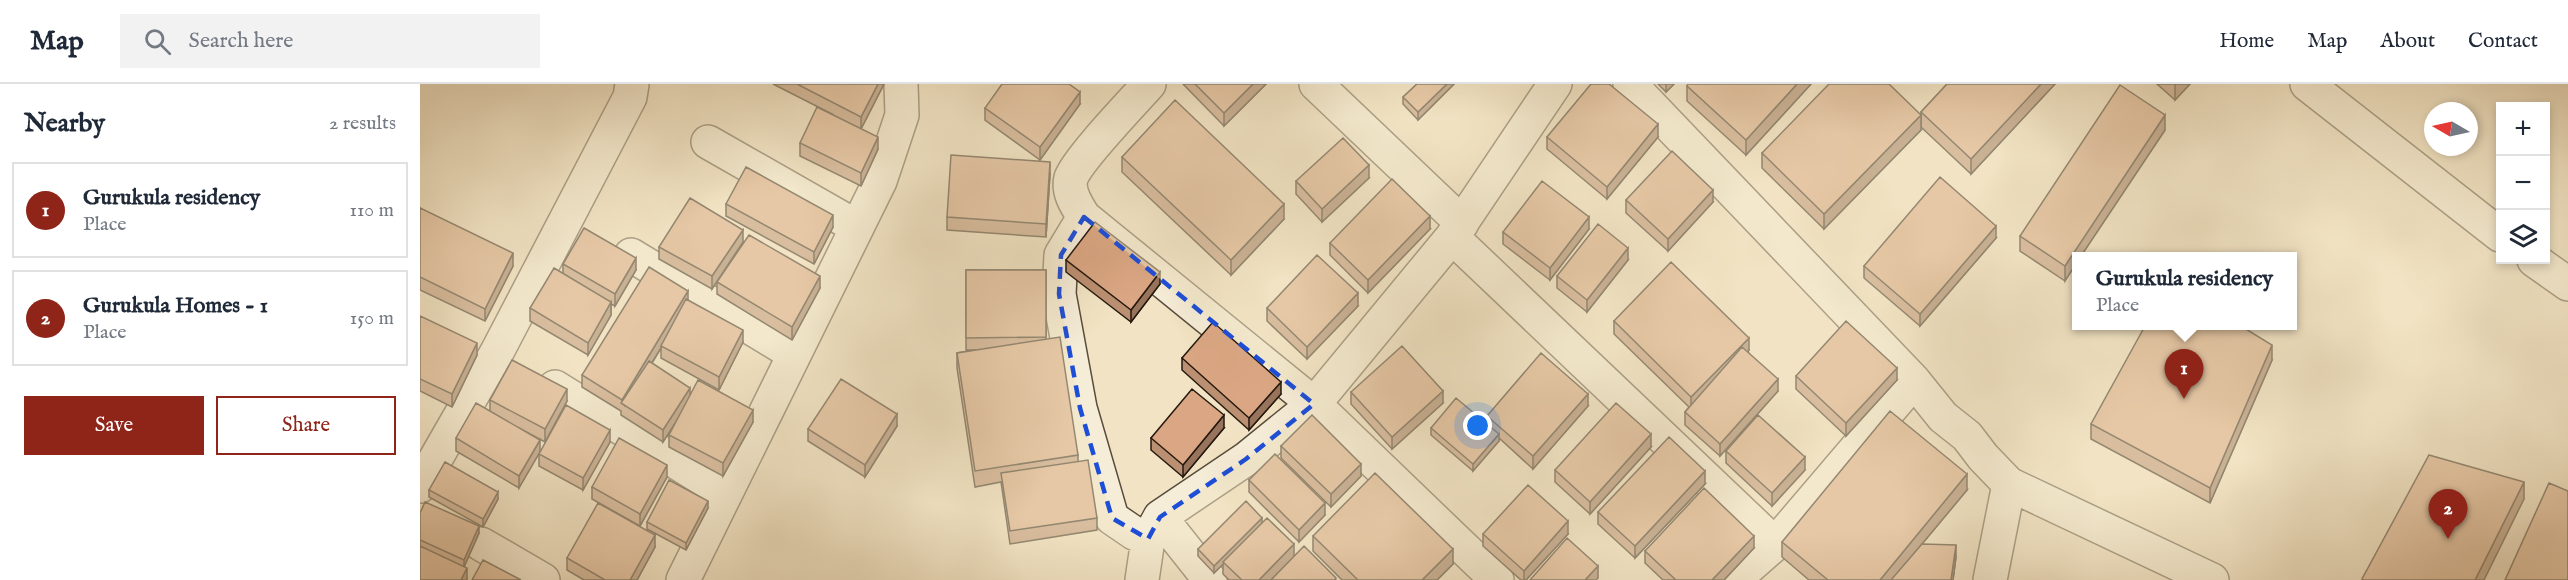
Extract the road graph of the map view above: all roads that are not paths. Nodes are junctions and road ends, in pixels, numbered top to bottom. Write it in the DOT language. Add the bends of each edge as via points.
graph roads {
  1 [pos="632,84"];
  2 [pos="901,84"];
  3 [pos="1149,84"];
  4 [pos="1316,84"];
  5 [pos="1555,84"];
  6 [pos="1630,84"];
  7 [pos="2307,84"];
  8 [pos="708,142"];
  9 [pos="1084,217"];
  10 [pos="857,227"];
  11 [pos="1457,230"];
  12 [pos="2496,232"];
  13 [pos="631,255"];
  14 [pos="2540,264"];
  15 [pos="2568,284"];
  16 [pos="794,354"];
  17 [pos="1914,381"];
  18 [pos="555,387"];
  19 [pos="1314,404"];
  20 [pos="421,483"];
  21 [pos="2008,484"];
  22 [pos="726,493"];
  23 [pos="1154,528"];
  24 [pos="481,544"];
  25 [pos="1775,544"];
  26 [pos="686,579"];
  27 [pos="543,580"];
  28 [pos="1142,580"];
  29 [pos="1210,580"];
  30 [pos="1497,580"];
  31 [pos="1734,580"];
  32 [pos="1990,580"];
  33 [pos="2212,580"];
  1 -- 20 [label="street" via="630,97 497,352"];
  2 -- 10 [label="street" via="902,115 880,181"];
  3 -- 9 [label="street" via="1071,179 1073,200"];
  4 -- 11 [label="street"];
  5 -- 11 [label="street"];
  6 -- 17 [label="street"];
  7 -- 12 [label="street"];
  8 -- 10 [label="street"];
  9 -- 19 [label="street"];
  9 -- 23 [label="street" via="1061,255 1059,294 1080,408 1112,518 1134,534"];
  10 -- 16 [label="street"];
  11 -- 19 [label="street"];
  11 -- 25 [label="street"];
  13 -- 16 [label="street"];
  14 -- 15 [label="street"];
  16 -- 22 [label="street"];
  17 -- 21 [label="street"];
  17 -- 25 [label="street"];
  18 -- 22 [label="street"];
  19 -- 23 [label="street"];
  19 -- 30 [label="street"];
  21 -- 32 [label="street"];
  21 -- 33 [label="street"];
  22 -- 26 [label="street"];
  23 -- 28 [label="street"];
  23 -- 29 [label="street"];
  24 -- 27 [label="street"];
  25 -- 31 [label="street"];
}
